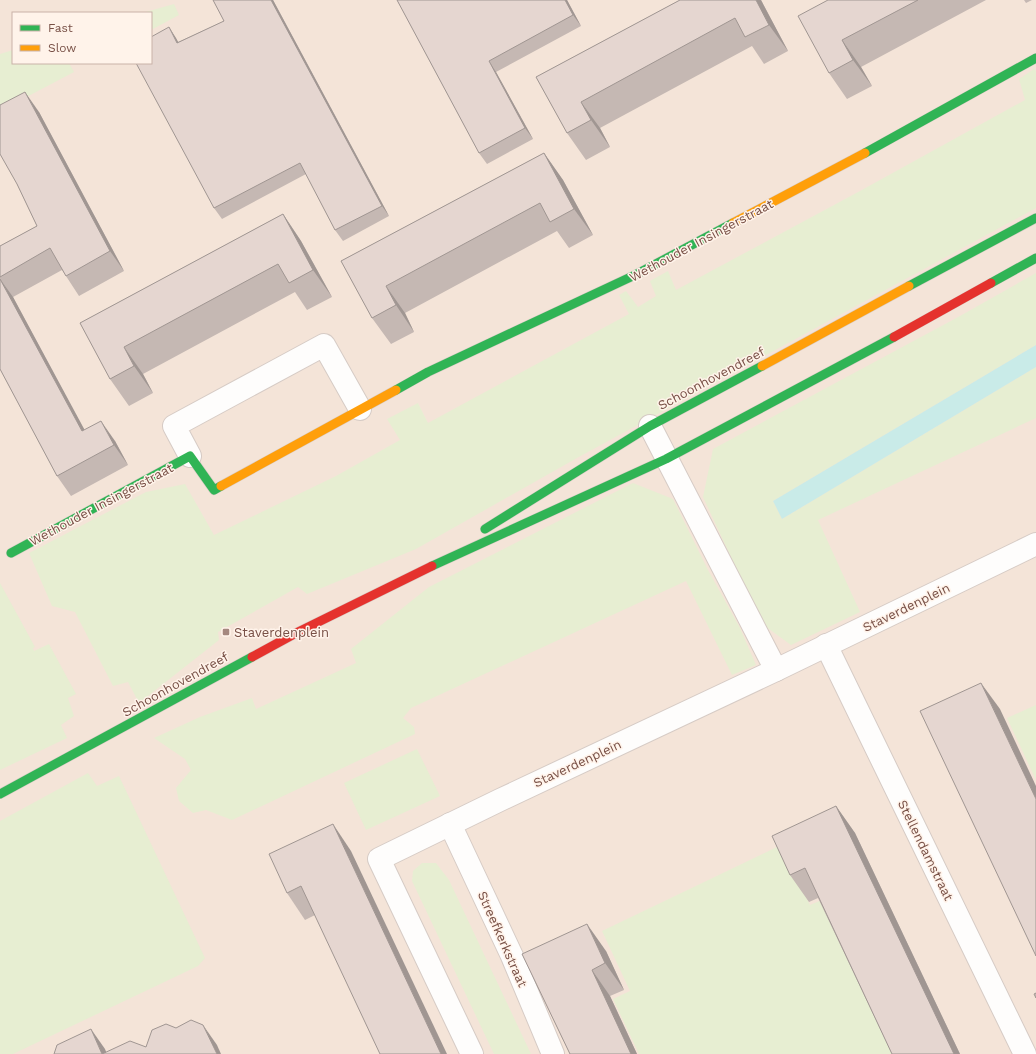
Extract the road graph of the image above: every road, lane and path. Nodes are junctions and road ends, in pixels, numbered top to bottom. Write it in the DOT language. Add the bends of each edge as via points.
graph roads {
  1 [pos="1036,58"];
  2 [pos="1036,218"];
  3 [pos="1036,258"];
  4 [pos="360,409"];
  5 [pos="650,426"];
  6 [pos="190,456"];
  7 [pos="666,458"];
  8 [pos="1036,544"];
  9 [pos="11,553"];
  10 [pos="407,577"];
  11 [pos="826,645"];
  12 [pos="776,670"];
  13 [pos="0,794"];
  14 [pos="450,824"];
  15 [pos="472,1054"];
  16 [pos="553,1054"];
  17 [pos="1025,1054"];
  1 -- 4 [label="street, Wethouder Insingerstraat" via="635,275 428,372"];
  2 -- 5 [label="street, Schoonhovendreef"];
  3 -- 7 [label="street, Schoonhovendreef"];
  4 -- 6 [label="street, Wethouder Insingerstraat" via="214,490"];
  4 -- 6 [label="street, Wethouder Insingerstraat" via="324,345 174,426"];
  5 -- 7 [label="street"];
  5 -- 10 [label="street, Schoonhovendreef"];
  6 -- 9 [label="street, Wethouder Insingerstraat"];
  7 -- 10 [label="street, Schoonhovendreef"];
  7 -- 12 [label="street"];
  8 -- 11 [label="street, Staverdenplein"];
  10 -- 13 [label="street, Schoonhovendreef" via="296,633"];
  11 -- 12 [label="street, Staverdenplein"];
  11 -- 17 [label="street, Stellendamstraat"];
  12 -- 14 [label="street, Staverdenplein"];
  14 -- 15 [label="street, Staverdenplein" via="379,859"];
  14 -- 16 [label="street, Streefkerkstraat" via="512,956"];
}
